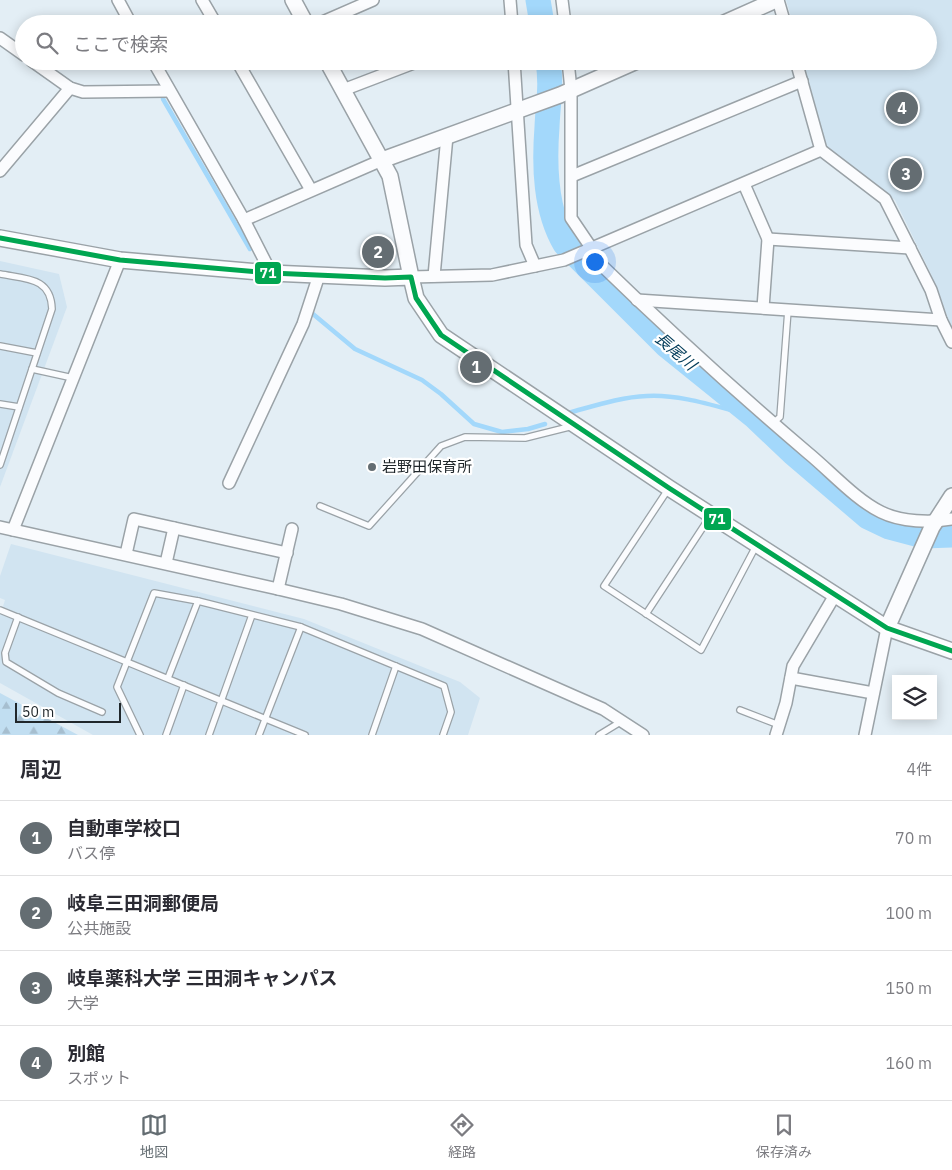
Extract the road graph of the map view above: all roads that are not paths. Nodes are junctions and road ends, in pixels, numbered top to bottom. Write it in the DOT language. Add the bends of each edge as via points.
graph roads {
  1 [pos="118,0"];
  2 [pos="202,0"];
  3 [pos="293,0"];
  4 [pos="373,0"];
  5 [pos="510,0"];
  6 [pos="777,0"];
  7 [pos="565,1"];
  8 [pos="127,15"];
  9 [pos="211,15"];
  10 [pos="301,15"];
  11 [pos="339,15"];
  12 [pos="511,15"];
  13 [pos="565,15"];
  14 [pos="743,15"];
  15 [pos="782,15"];
  16 [pos="0,38"];
  17 [pos="15,49"];
  18 [pos="45,70"];
  19 [pos="158,70"];
  20 [pos="242,70"];
  21 [pos="332,70"];
  22 [pos="395,70"];
  23 [pos="515,70"];
  24 [pos="567,70"];
  25 [pos="617,70"];
  26 [pos="799,70"];
  27 [pos="802,81"];
  28 [pos="70,88"];
  29 [pos="343,90"];
  30 [pos="169,91"];
  31 [pos="565,93"];
  32 [pos="518,111"];
  33 [pos="447,136"];
  34 [pos="821,150"];
  35 [pos="382,160"];
  36 [pos="0,171"];
  37 [pos="572,176"];
  38 [pos="744,184"];
  39 [pos="311,190"];
  40 [pos="244,220"];
  41 [pos="0,238"];
  42 [pos="768,239"];
  43 [pos="910,248"];
  44 [pos="588,251"];
  45 [pos="120,260"];
  46 [pos="535,266"];
  47 [pos="272,273"];
  48 [pos="0,274"];
  49 [pos="318,275"];
  50 [pos="434,276"];
  51 [pos="411,277"];
  52 [pos="637,300"];
  53 [pos="763,308"];
  54 [pos="788,310"];
  55 [pos="941,320"];
  56 [pos="952,342"];
  57 [pos="0,346"];
  58 [pos="37,353"];
  59 [pos="32,369"];
  60 [pos="73,378"];
  61 [pos="0,404"];
  62 [pos="19,407"];
  63 [pos="773,423"];
  64 [pos="575,426"];
  65 [pos="0,465"];
  66 [pos="229,483"];
  67 [pos="669,488"];
  68 [pos="952,496"];
  69 [pos="320,506"];
  70 [pos="711,515"];
  71 [pos="952,520"];
  72 [pos="934,524"];
  73 [pos="0,527"];
  74 [pos="174,528"];
  75 [pos="292,529"];
  76 [pos="13,530"];
  77 [pos="757,544"];
  78 [pos="287,553"];
  79 [pos="126,554"];
  80 [pos="166,564"];
  81 [pos="278,589"];
  82 [pos="835,595"];
  83 [pos="198,601"];
  84 [pos="0,610"];
  85 [pos="646,614"];
  86 [pos="252,615"];
  87 [pos="18,617"];
  88 [pos="301,627"];
  89 [pos="887,628"];
  90 [pos="952,651"];
  91 [pos="127,661"];
  92 [pos="396,666"];
  93 [pos="168,678"];
  94 [pos="791,678"];
  95 [pos="184,685"];
  96 [pos="873,693"];
  97 [pos="221,700"];
  98 [pos="740,710"];
  99 [pos="102,712"];
  100 [pos="265,719"];
  101 [pos="622,721"];
  102 [pos="777,730"];
  103 [pos="140,735"];
  104 [pos="166,735"];
  105 [pos="209,735"];
  106 [pos="259,735"];
  107 [pos="305,735"];
  108 [pos="372,735"];
  109 [pos="443,735"];
  110 [pos="599,735"];
  111 [pos="642,735"];
  112 [pos="865,735"];
  1 -- 8 [label="street"];
  2 -- 9 [label="street"];
  3 -- 10 [label="street"];
  4 -- 11 [label="street"];
  5 -- 12 [label="street"];
  6 -- 14 [label="street"];
  6 -- 15 [label="street"];
  7 -- 13 [label="street"];
  16 -- 17 [label="street"];
  18 -- 28 [label="street"];
  19 -- 30 [label="street"];
  20 -- 39 [label="street"];
  21 -- 29 [label="street"];
  22 -- 29 [label="street"];
  23 -- 32 [label="street"];
  24 -- 31 [label="street"];
  25 -- 31 [label="street"];
  26 -- 27 [label="street"];
  27 -- 34 [label="street"];
  27 -- 37 [label="street"];
  28 -- 30 [label="street" via="83,92"];
  28 -- 36 [label="street"];
  29 -- 35 [label="street"];
  30 -- 40 [label="street"];
  31 -- 32 [label="street"];
  31 -- 37 [label="street"];
  32 -- 33 [label="street"];
  32 -- 46 [label="street" via="526,245"];
  33 -- 35 [label="street"];
  33 -- 50 [label="street"];
  34 -- 38 [label="street"];
  34 -- 43 [label="street" via="885,199"];
  35 -- 39 [label="street"];
  35 -- 51 [label="street" via="390,176"];
  37 -- 44 [label="street" via="571,218"];
  38 -- 42 [label="street"];
  38 -- 44 [label="street"];
  39 -- 40 [label="street"];
  40 -- 47 [label="street"];
  41 -- 45 [label="street"];
  42 -- 43 [label="street"];
  42 -- 53 [label="street"];
  43 -- 55 [label="street" via="931,290"];
  44 -- 46 [label="street"];
  44 -- 52 [label="street"];
  45 -- 47 [label="street"];
  45 -- 60 [label="street"];
  46 -- 50 [label="street" via="492,275"];
  47 -- 49 [label="street"];
  48 -- 58 [label="lane" via="38,282 52,297 52,309"];
  49 -- 51 [label="street"];
  49 -- 66 [label="street" via="303,324"];
  50 -- 51 [label="street"];
  51 -- 64 [label="street" via="416,298 441,335"];
  52 -- 53 [label="street"];
  52 -- 63 [label="street"];
  53 -- 54 [label="street"];
  54 -- 55 [label="street"];
  54 -- 63 [label="lane" via="780,418"];
  55 -- 56 [label="street"];
  57 -- 58 [label="lane"];
  58 -- 59 [label="lane"];
  59 -- 60 [label="lane"];
  59 -- 62 [label="lane"];
  60 -- 76 [label="street"];
  61 -- 62 [label="lane"];
  62 -- 65 [label="lane"];
  63 -- 72 [label="street" via="871,506 894,517"];
  64 -- 67 [label="street"];
  64 -- 69 [label="lane" via="525,438 465,437 441,446 369,526"];
  67 -- 70 [label="street"];
  67 -- 85 [label="lane" via="604,586"];
  68 -- 72 [label="street"];
  70 -- 77 [label="street"];
  70 -- 85 [label="lane"];
  71 -- 72 [label="street"];
  72 -- 89 [label="street"];
  73 -- 76 [label="street"];
  74 -- 78 [label="street"];
  74 -- 79 [label="street" via="134,519"];
  74 -- 80 [label="street"];
  75 -- 78 [label="street"];
  76 -- 79 [label="street"];
  77 -- 82 [label="street"];
  77 -- 85 [label="lane" via="701,650"];
  78 -- 81 [label="street"];
  79 -- 80 [label="street"];
  80 -- 81 [label="street"];
  81 -- 101 [label="street" via="341,604 446,638 603,709"];
  82 -- 89 [label="street"];
  82 -- 94 [label="street" via="793,666"];
  83 -- 86 [label="lane"];
  83 -- 91 [label="lane" via="154,593"];
  83 -- 93 [label="lane"];
  84 -- 87 [label="lane"];
  86 -- 88 [label="lane"];
  86 -- 97 [label="lane"];
  87 -- 91 [label="lane"];
  87 -- 99 [label="lane" via="5,653 6,662 58,693"];
  88 -- 92 [label="lane"];
  88 -- 100 [label="lane"];
  89 -- 90 [label="street"];
  89 -- 96 [label="street"];
  91 -- 93 [label="lane"];
  91 -- 103 [label="lane" via="117,687"];
  92 -- 108 [label="lane"];
  92 -- 109 [label="lane" via="444,686 451,712"];
  93 -- 95 [label="lane"];
  94 -- 96 [label="street"];
  94 -- 102 [label="street"];
  95 -- 97 [label="lane"];
  95 -- 104 [label="lane"];
  96 -- 112 [label="street"];
  97 -- 100 [label="lane"];
  97 -- 105 [label="lane"];
  98 -- 102 [label="lane"];
  100 -- 106 [label="lane"];
  100 -- 107 [label="lane"];
  101 -- 110 [label="lane"];
  101 -- 111 [label="street"];
}
